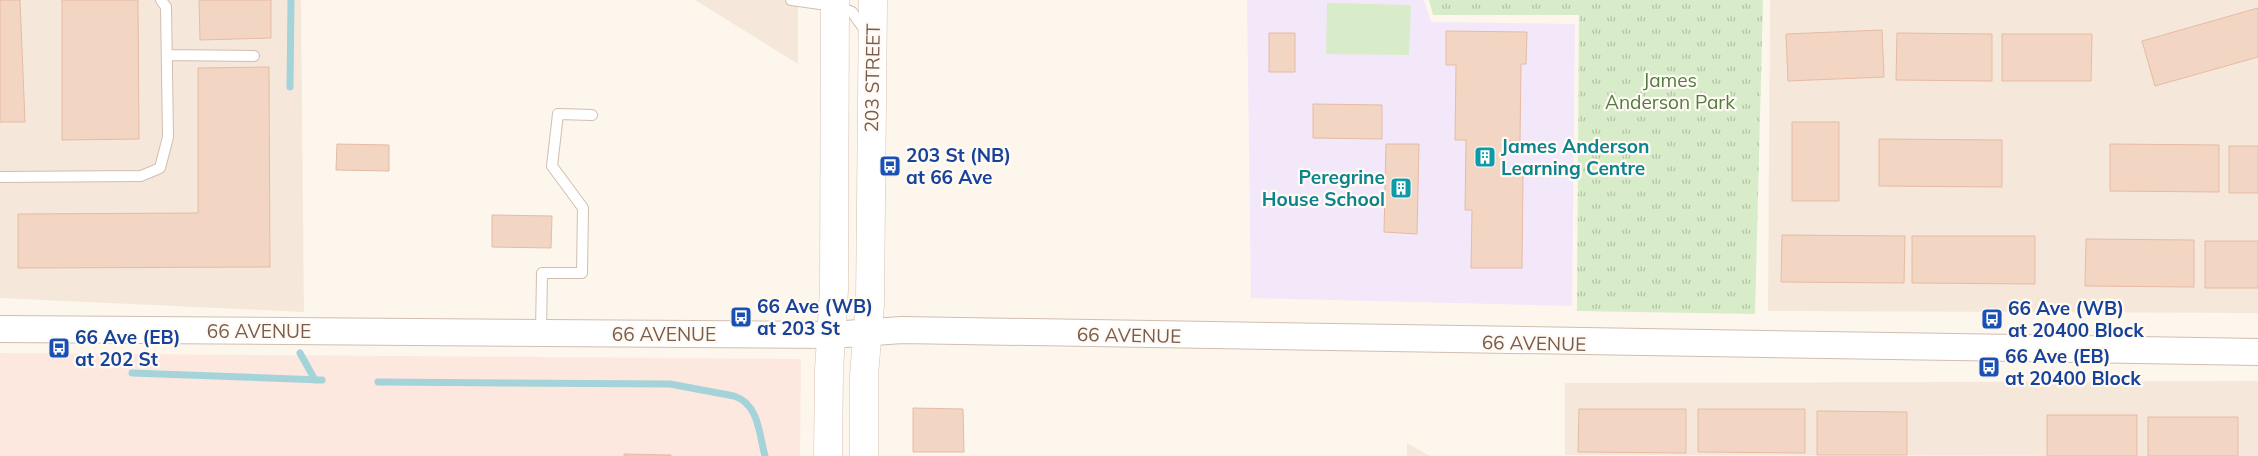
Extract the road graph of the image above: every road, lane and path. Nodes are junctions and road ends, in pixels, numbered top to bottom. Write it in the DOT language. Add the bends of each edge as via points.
graph roads {
  1 [pos="161,0"];
  2 [pos="790,0"];
  3 [pos="873,0"];
  4 [pos="835,3"];
  5 [pos="872,40"];
  6 [pos="167,54"];
  7 [pos="254,56"];
  8 [pos="592,115"];
  9 [pos="0,176"];
  10 [pos="0,329"];
  11 [pos="867,332"];
  12 [pos="541,333"];
  13 [pos="831,335"];
  14 [pos="2258,352"];
  15 [pos="828,456"];
  16 [pos="864,456"];
  1 -- 6 [label="lane" via="166,7"];
  2 -- 4 [label="lane"];
  3 -- 5 [label="main road, 203 STREET"];
  4 -- 5 [label="lane" via="852,12"];
  4 -- 13 [label="main road, 203 STREET"];
  5 -- 11 [label="main road, 203 STREET" via="870,304"];
  6 -- 7 [label="lane"];
  6 -- 9 [label="lane" via="168,137 160,168 141,176"];
  8 -- 12 [label="lane" via="558,114 552,166 583,208 582,273 542,273"];
  10 -- 12 [label="street, 66 AVENUE"];
  11 -- 13 [label="street, 66 AVENUE"];
  11 -- 14 [label="street, 66 AVENUE" via="902,330 1470,342"];
  11 -- 16 [label="main road, 203 STREET"];
  12 -- 13 [label="street, 66 AVENUE"];
  13 -- 15 [label="main road, 203 STREET"];
}
